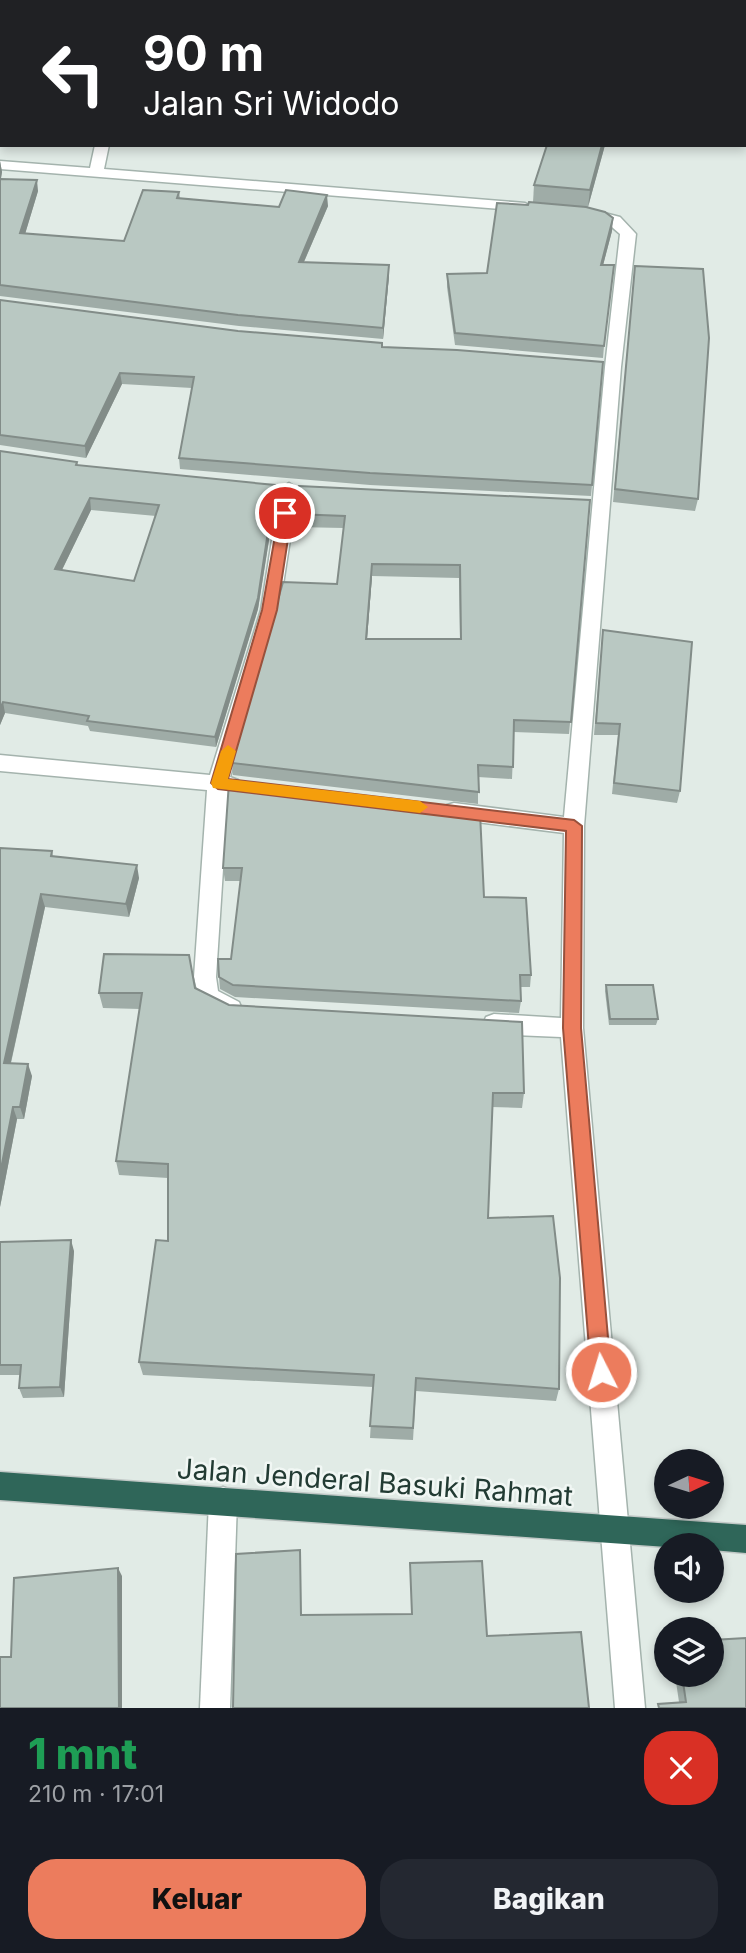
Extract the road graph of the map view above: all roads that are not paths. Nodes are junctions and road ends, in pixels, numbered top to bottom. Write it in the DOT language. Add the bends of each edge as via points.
graph roads {
  1 [pos="102,147"];
  2 [pos="0,165"];
  3 [pos="96,173"];
  4 [pos="545,209"];
  5 [pos="573,211"];
  6 [pos="290,489"];
  7 [pos="0,764"];
  8 [pos="218,783"];
  9 [pos="246,787"];
  10 [pos="437,809"];
  11 [pos="574,826"];
  12 [pos="259,1011"];
  13 [pos="477,1023"];
  14 [pos="572,1028"];
  15 [pos="0,1486"];
  16 [pos="223,1501"];
  17 [pos="615,1531"];
  18 [pos="746,1539"];
  19 [pos="215,1708"];
  20 [pos="630,1708"];
  1 -- 3 [label="street"];
  2 -- 3 [label="street"];
  3 -- 4 [label="street"];
  5 -- 11 [label="street" via="622,223 628,234 607,366"];
  6 -- 8 [label="street" via="270,610"];
  7 -- 8 [label="street"];
  8 -- 9 [label="street"];
  8 -- 12 [label="street" via="205,976 208,996 231,1009"];
  10 -- 11 [label="street"];
  11 -- 14 [label="street"];
  13 -- 14 [label="street"];
  14 -- 17 [label="street"];
  15 -- 16 [label="highway, Jalan Jenderal Basuki Rahmat"];
  16 -- 17 [label="highway, Jalan Jenderal Basuki Rahmat"];
  16 -- 19 [label="street"];
  17 -- 18 [label="highway, Jalan Jenderal Basuki Rahmat"];
  17 -- 20 [label="street"];
}
